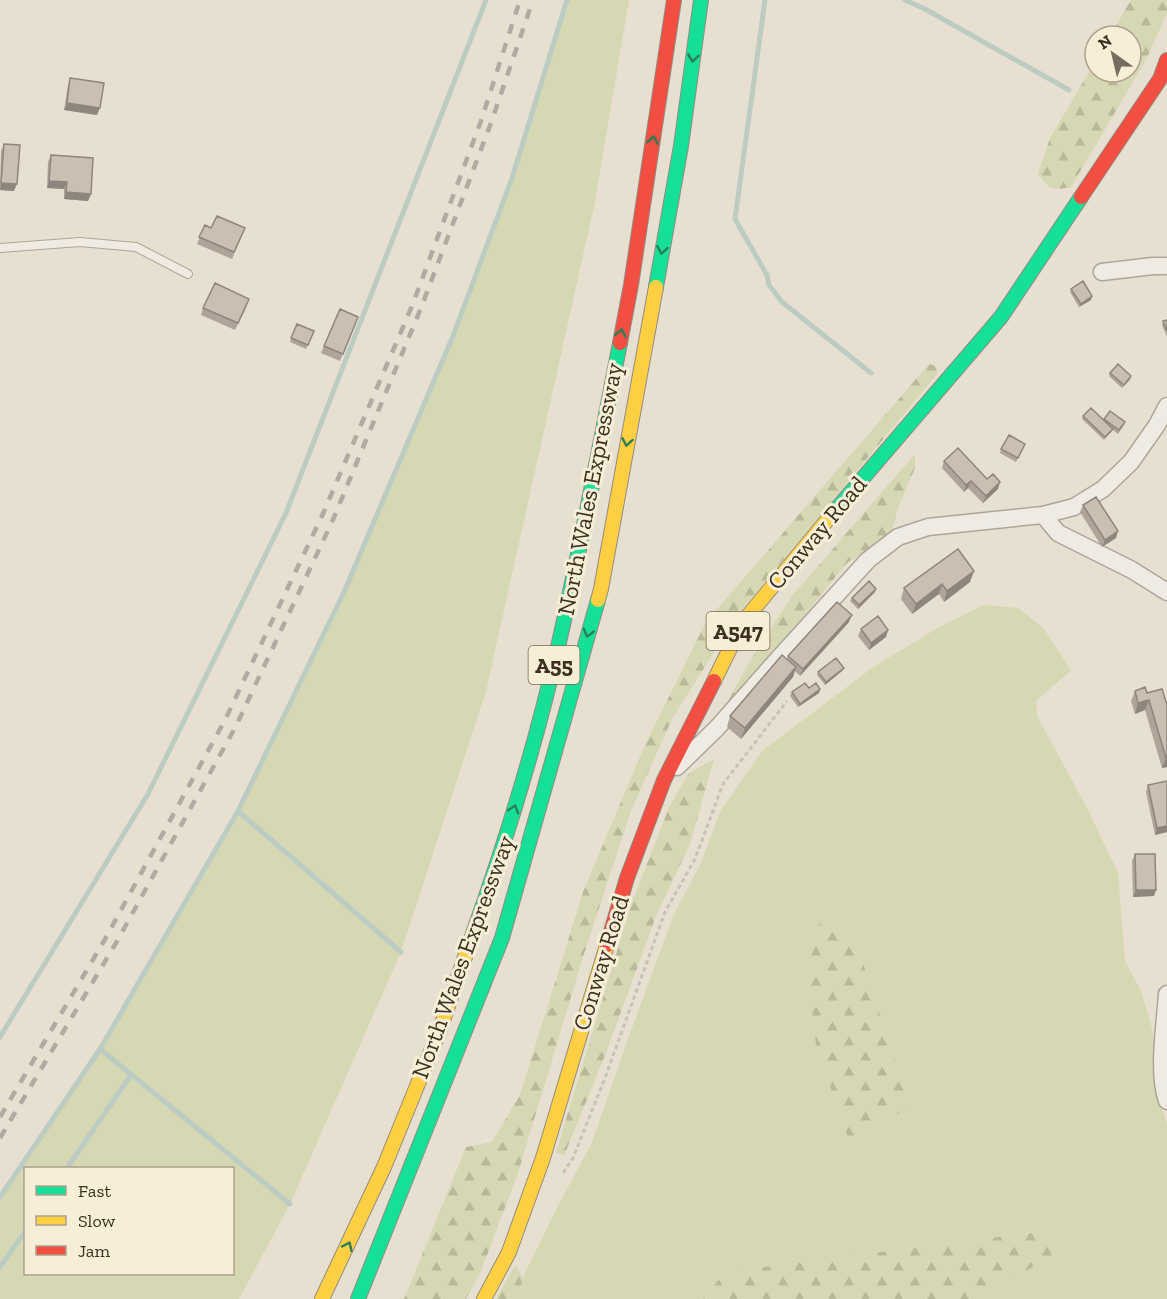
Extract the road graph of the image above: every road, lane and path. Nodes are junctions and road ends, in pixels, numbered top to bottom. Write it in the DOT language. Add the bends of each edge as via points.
graph roads {
  1 [pos="674,0"];
  2 [pos="701,0"];
  3 [pos="1167,60"];
  4 [pos="0,248"];
  5 [pos="1167,266"];
  6 [pos="1102,272"];
  7 [pos="188,274"];
  8 [pos="1167,406"];
  9 [pos="1043,515"];
  10 [pos="1167,591"];
  11 [pos="787,701"];
  12 [pos="664,780"];
  13 [pos="1167,994"];
  14 [pos="1167,1101"];
  15 [pos="562,1175"];
  16 [pos="322,1299"];
  17 [pos="358,1299"];
  18 [pos="484,1299"];
  16 -- 1 [label="main road, North Wales Expressway / A55, one-way" via="384,1167 439,1032 530,758 579,552 631,285"];
  2 -- 17 [label="main road, North Wales Expressway / A55, one-way" via="681,146 601,589 502,938"];
  3 -- 12 [label="main road, Conway Road / A547" via="1160,79 1001,317 743,622"];
  4 -- 7 [label="lane" via="80,242 136,247"];
  5 -- 6 [label="street"];
  8 -- 9 [label="street" via="1131,462 1103,489 1074,507"];
  9 -- 10 [label="street" via="1058,533"];
  9 -- 12 [label="street" via="928,527 898,537 868,560 717,728"];
  11 -- 15 [label="path" via="723,784 695,859 665,912 605,1078 573,1158"];
  12 -- 18 [label="main road, Conway Road / A547" via="627,878 543,1158 509,1252"];
  13 -- 14 [label="street" via="1163,1047"];
}
